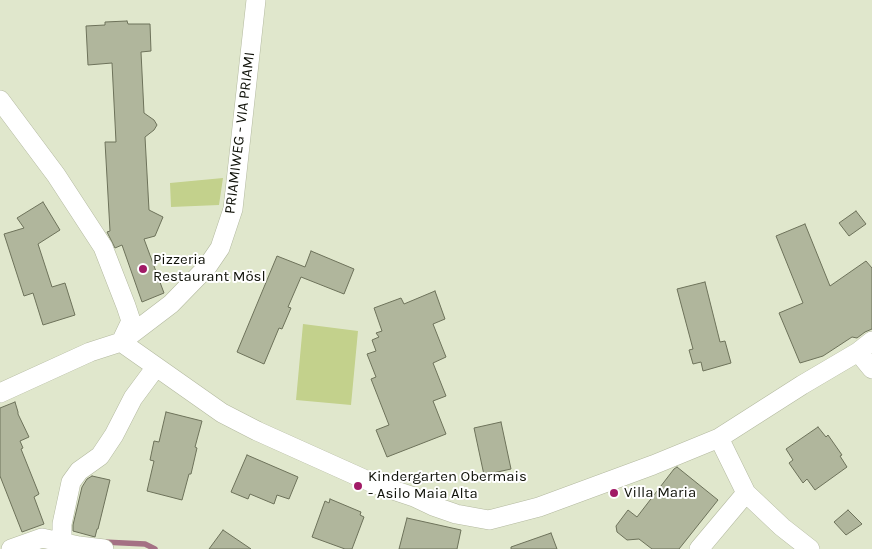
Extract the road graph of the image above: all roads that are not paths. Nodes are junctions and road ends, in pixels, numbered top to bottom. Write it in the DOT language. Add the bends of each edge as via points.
graph roads {
  1 [pos="256,0"];
  2 [pos="0,100"];
  3 [pos="121,342"];
  4 [pos="865,347"];
  5 [pos="156,367"];
  6 [pos="872,369"];
  7 [pos="0,393"];
  8 [pos="719,438"];
  9 [pos="746,493"];
  10 [pos="62,543"];
  11 [pos="11,549"];
  12 [pos="104,549"];
  13 [pos="699,549"];
  14 [pos="810,549"];
  1 -- 3 [label="street, PRIAMIWEG - VIA PRIAMI" via="233,209 220,248 171,304"];
  2 -- 3 [label="street" via="56,175 103,247 131,321"];
  3 -- 5 [label="street"];
  3 -- 7 [label="street, PRIAMIWEG - VIA PRIAMI" via="90,352"];
  4 -- 6 [label="street"];
  4 -- 8 [label="street"];
  5 -- 8 [label="street" via="222,413 257,431 375,484 456,514 489,520 539,507"];
  5 -- 10 [label="street" via="133,398 100,456 79,471 71,482 62,524"];
  8 -- 9 [label="street"];
  9 -- 13 [label="street"];
  9 -- 14 [label="street"];
  10 -- 11 [label="street" via="42,538"];
  10 -- 12 [label="street"];
}
